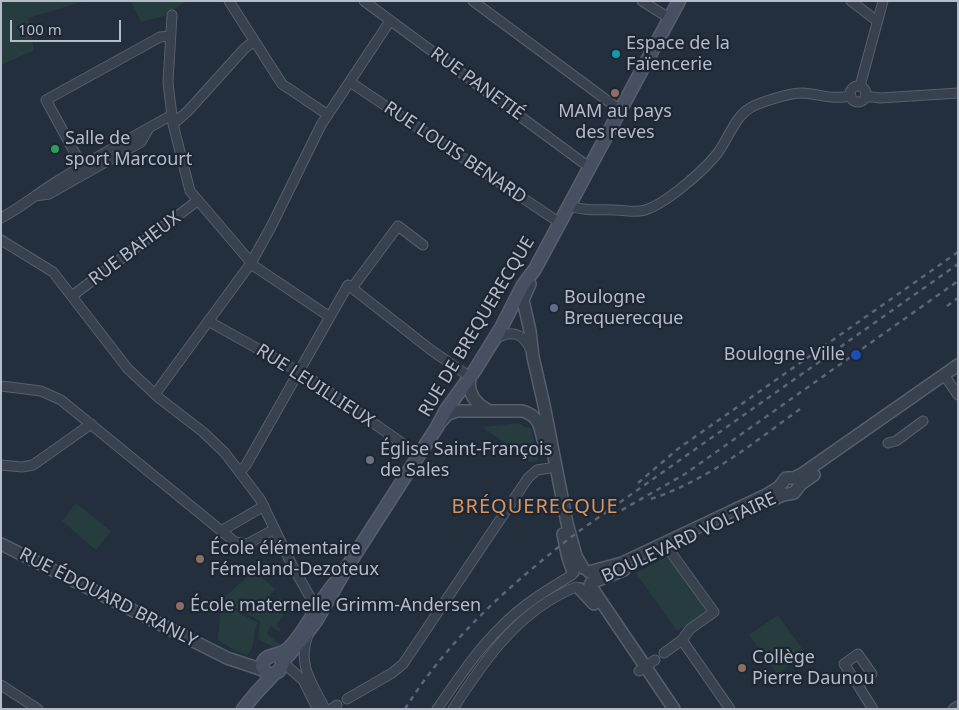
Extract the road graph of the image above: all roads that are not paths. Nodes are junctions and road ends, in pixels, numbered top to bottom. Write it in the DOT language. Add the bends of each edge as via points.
graph roads {
  1 [pos="229,1"];
  2 [pos="473,1"];
  3 [pos="642,1"];
  4 [pos="679,1"];
  5 [pos="851,1"];
  6 [pos="883,1"];
  7 [pos="370,3"];
  8 [pos="172,15"];
  9 [pos="670,18"];
  10 [pos="390,21"];
  11 [pos="877,21"];
  12 [pos="170,36"];
  13 [pos="254,41"];
  14 [pos="350,82"];
  15 [pos="860,86"];
  16 [pos="958,93"];
  17 [pos="851,96"];
  18 [pos="865,96"];
  19 [pos="620,110"];
  20 [pos="172,115"];
  21 [pos="328,115"];
  22 [pos="174,124"];
  23 [pos="149,128"];
  24 [pos="82,166"];
  25 [pos="591,166"];
  26 [pos="35,196"];
  27 [pos="197,201"];
  28 [pos="570,205"];
  29 [pos="1,218"];
  30 [pos="560,223"];
  31 [pos="1,240"];
  32 [pos="423,245"];
  33 [pos="251,263"];
  34 [pos="535,269"];
  35 [pos="352,288"];
  36 [pos="72,296"];
  37 [pos="330,316"];
  38 [pos="208,321"];
  39 [pos="495,339"];
  40 [pos="533,357"];
  41 [pos="958,365"];
  42 [pos="299,372"];
  43 [pos="958,373"];
  44 [pos="470,377"];
  45 [pos="946,378"];
  46 [pos="1,386"];
  47 [pos="538,386"];
  48 [pos="155,394"];
  49 [pos="958,395"];
  50 [pos="488,410"];
  51 [pos="514,411"];
  52 [pos="923,421"];
  53 [pos="91,424"];
  54 [pos="437,427"];
  55 [pos="888,443"];
  56 [pos="419,455"];
  57 [pos="1,465"];
  58 [pos="552,467"];
  59 [pos="240,472"];
  60 [pos="264,506"];
  61 [pos="274,529"];
  62 [pos="221,531"];
  63 [pos="1,544"];
  64 [pos="668,546"];
  65 [pos="582,579"];
  66 [pos="318,612"];
  67 [pos="311,629"];
  68 [pos="682,640"];
  69 [pos="664,653"];
  70 [pos="655,660"];
  71 [pos="273,666"];
  72 [pos="642,669"];
  73 [pos="858,684"];
  74 [pos="1,685"];
  75 [pos="347,699"];
  76 [pos="958,706"];
  77 [pos="320,708"];
  78 [pos="38,709"];
  79 [pos="243,709"];
  80 [pos="437,709"];
  81 [pos="453,709"];
  82 [pos="666,709"];
  83 [pos="673,709"];
  84 [pos="730,709"];
  85 [pos="873,709"];
  86 [pos="953,709"];
  1 -- 13 [label="street"];
  2 -- 19 [label="street"];
  3 -- 9 [label="street"];
  4 -- 9 [label="main road, RUE DE BREQUERECQUE"];
  5 -- 11 [label="street"];
  6 -- 11 [label="street"];
  7 -- 10 [label="street, RUE PANETIÉ"];
  8 -- 12 [label="street"];
  9 -- 19 [label="main road, RUE DE BREQUERECQUE"];
  10 -- 14 [label="street"];
  10 -- 25 [label="street, RUE PANETIÉ"];
  11 -- 15 [label="street"];
  12 -- 20 [label="street" via="167,74"];
  12 -- 24 [label="street" via="160,38 46,100"];
  13 -- 21 [label="street" via="282,84"];
  13 -- 22 [label="street"];
  14 -- 21 [label="street"];
  14 -- 30 [label="street, RUE LOUIS BENARD"];
  15 -- 17 [label="street" via="852,88"];
  15 -- 18 [label="street" via="865,90"];
  16 -- 18 [label="street"];
  17 -- 18 [label="street" via="857,101 862,101"];
  17 -- 28 [label="street" via="834,98 799,94 751,107 740,117 708,165 646,210"];
  19 -- 25 [label="main road, RUE DE BREQUERECQUE"];
  20 -- 22 [label="street"];
  20 -- 23 [label="street"];
  21 -- 33 [label="street"];
  22 -- 27 [label="street" via="187,186"];
  23 -- 24 [label="street"];
  23 -- 26 [label="street" via="141,142 49,194"];
  24 -- 26 [label="street"];
  25 -- 28 [label="main road, RUE DE BREQUERECQUE"];
  26 -- 29 [label="street"];
  27 -- 33 [label="street"];
  27 -- 36 [label="street, RUE BAHEUX"];
  28 -- 30 [label="main road, RUE DE BREQUERECQUE"];
  30 -- 34 [label="main road, RUE DE BREQUERECQUE"];
  31 -- 36 [label="street" via="50,269"];
  32 -- 35 [label="street" via="398,226"];
  33 -- 37 [label="street"];
  33 -- 38 [label="street"];
  34 -- 39 [label="main road, RUE DE BREQUERECQUE"];
  34 -- 40 [label="street" via="523,300"];
  35 -- 37 [label="street" via="348,285"];
  35 -- 44 [label="street"];
  36 -- 48 [label="street" via="122,362"];
  37 -- 42 [label="street"];
  38 -- 42 [label="street, RUE LEUILLIEUX"];
  38 -- 48 [label="street"];
  39 -- 40 [label="street" via="508,333 520,335 528,343"];
  39 -- 44 [label="main road, RUE DE BREQUERECQUE"];
  40 -- 47 [label="street"];
  41 -- 45 [label="street, BOULEVARD VOLTAIRE"];
  42 -- 56 [label="street, RUE LEUILLIEUX"];
  42 -- 59 [label="street"];
  43 -- 45 [label="street, BOULEVARD VOLTAIRE"];
  44 -- 50 [label="street" via="472,396"];
  44 -- 54 [label="main road, RUE DE BREQUERECQUE"];
  45 -- 49 [label="street"];
  45 -- 64 [label="street, BOULEVARD VOLTAIRE" via="814,475 796,483 794,493 784,489 773,491"];
  46 -- 53 [label="street" via="50,394"];
  47 -- 51 [label="street" via="538,407"];
  47 -- 58 [label="street" via="544,405"];
  48 -- 59 [label="street" via="211,439"];
  50 -- 51 [label="street"];
  50 -- 54 [label="street" via="453,412"];
  51 -- 58 [label="street" via="530,414 539,422"];
  52 -- 55 [label="street" via="896,441"];
  53 -- 57 [label="street" via="36,464 22,467"];
  53 -- 62 [label="street"];
  54 -- 56 [label="main road, RUE DE BREQUERECQUE"];
  56 -- 66 [label="main road, RUE DE BREQUERECQUE"];
  58 -- 65 [label="street"];
  58 -- 75 [label="street" via="537,470 528,478 403,664"];
  59 -- 60 [label="street"];
  60 -- 61 [label="street"];
  60 -- 62 [label="street"];
  61 -- 62 [label="street" via="244,544 235,542"];
  61 -- 66 [label="street"];
  63 -- 71 [label="street, RUE ÉDOUARD BRANLY" via="216,652"];
  64 -- 65 [label="street, BOULEVARD VOLTAIRE"];
  64 -- 68 [label="street" via="714,612 690,629"];
  65 -- 72 [label="street" via="593,603"];
  65 -- 80 [label="street" via="536,597 501,627"];
  65 -- 81 [label="street" via="546,602 510,632"];
  66 -- 67 [label="main road, RUE DE BREQUERECQUE"];
  66 -- 71 [label="main road, RUE DE BREQUERECQUE"];
  67 -- 71 [label="main road, RUE DE BREQUERECQUE"];
  67 -- 77 [label="street" via="304,664"];
  68 -- 69 [label="street"];
  68 -- 84 [label="street"];
  70 -- 72 [label="street"];
  71 -- 77 [label="street" via="297,680"];
  71 -- 79 [label="main road"];
  72 -- 82 [label="street"];
  72 -- 83 [label="street"];
  73 -- 85 [label="street"];
  74 -- 78 [label="street"];
  76 -- 86 [label="street"];
}
